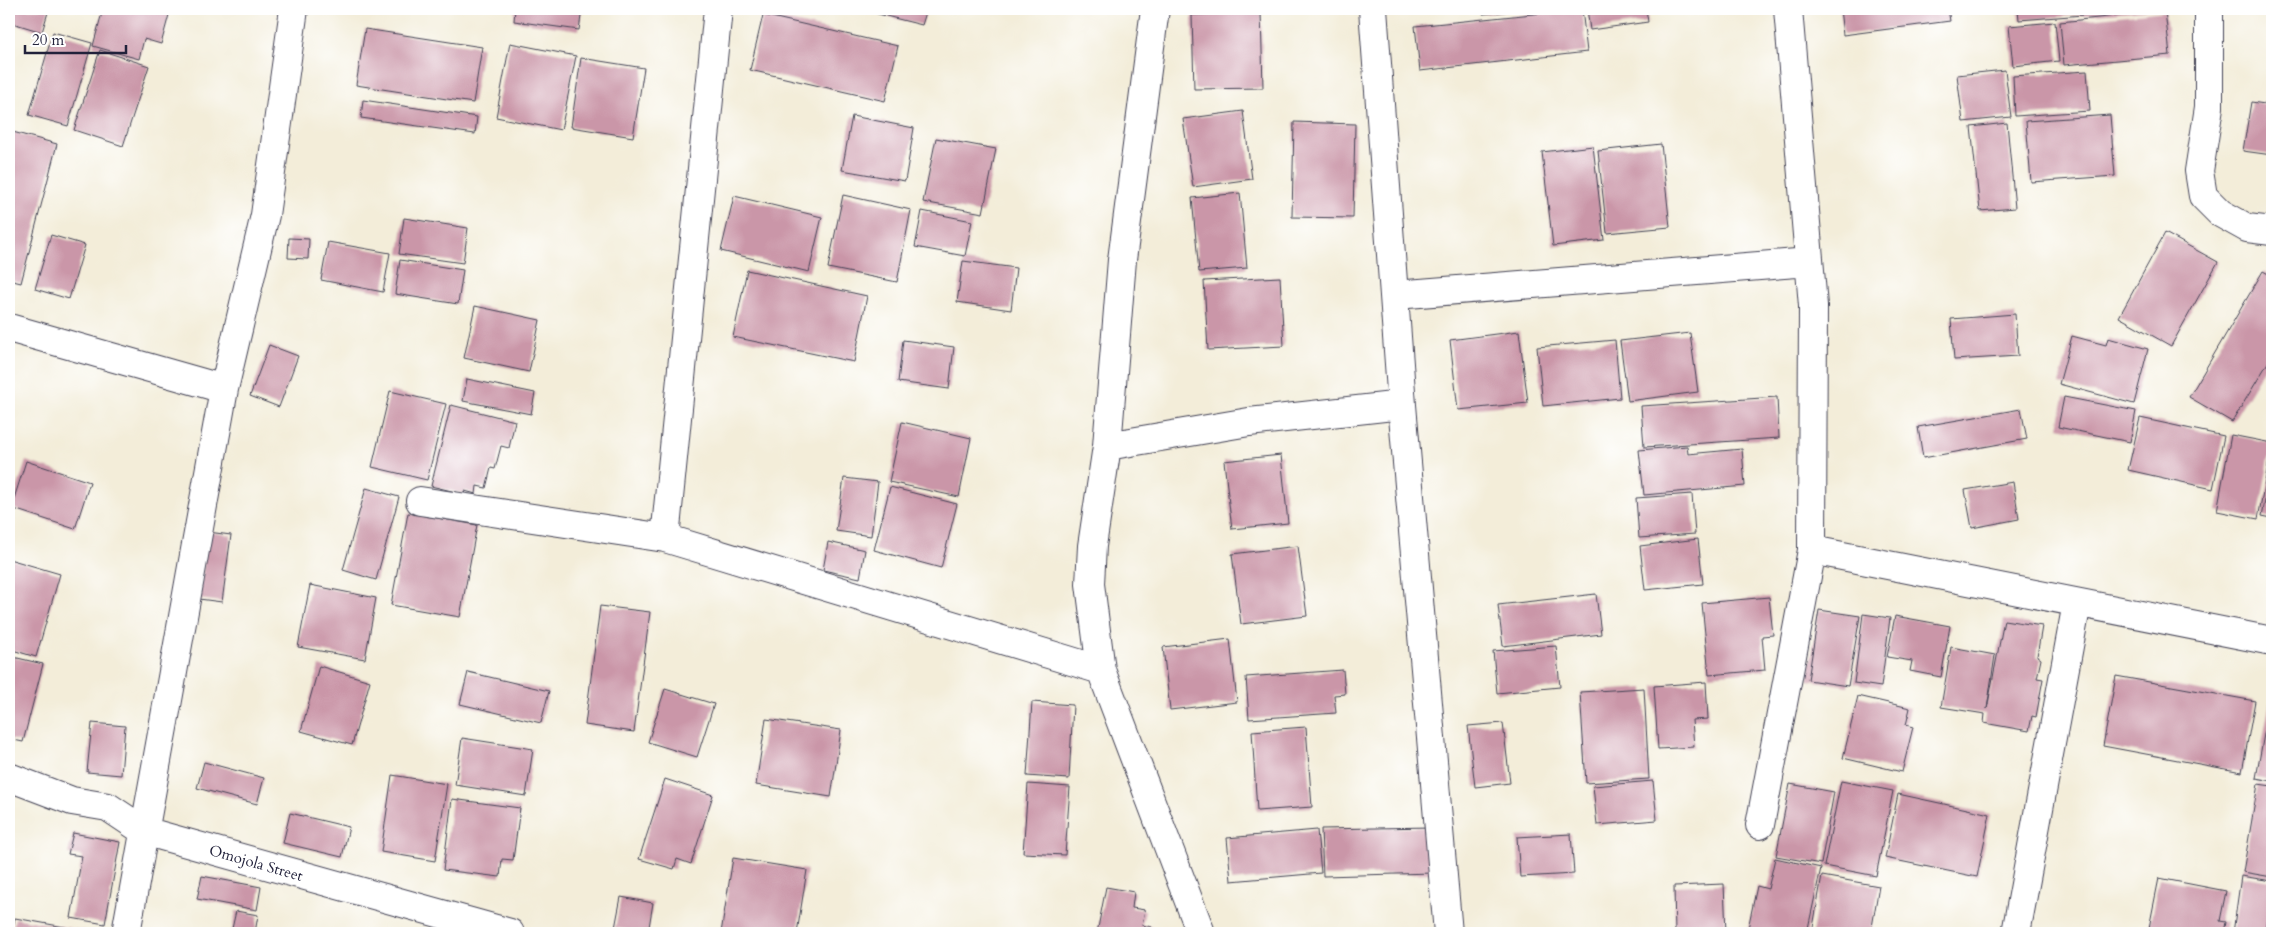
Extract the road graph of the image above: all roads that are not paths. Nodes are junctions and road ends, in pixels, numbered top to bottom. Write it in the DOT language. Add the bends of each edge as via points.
graph roads {
  1 [pos="294,9"];
  2 [pos="718,9"];
  3 [pos="1155,9"];
  4 [pos="1373,9"];
  5 [pos="1788,9"];
  6 [pos="2209,9"];
  7 [pos="2272,231"];
  8 [pos="1809,262"];
  9 [pos="1395,295"];
  10 [pos="9,328"];
  11 [pos="224,389"];
  12 [pos="1402,405"];
  13 [pos="1107,446"];
  14 [pos="420,501"];
  15 [pos="665,538"];
  16 [pos="1812,550"];
  17 [pos="2077,602"];
  18 [pos="2272,641"];
  19 [pos="1101,670"];
  20 [pos="9,777"];
  21 [pos="1760,825"];
  22 [pos="144,832"];
  23 [pos="126,933"];
  24 [pos="510,933"];
  25 [pos="1201,933"];
  26 [pos="1448,933"];
  27 [pos="2016,933"];
  1 -- 11 [label="street" via="265,215"];
  2 -- 15 [label="street"];
  3 -- 13 [label="street" via="1122,260"];
  4 -- 9 [label="street"];
  5 -- 8 [label="street"];
  6 -- 7 [label="street" via="2209,108 2199,172 2203,196 2220,213 2247,228"];
  8 -- 9 [label="street"];
  8 -- 16 [label="street" via="1813,306"];
  9 -- 12 [label="street"];
  10 -- 11 [label="street"];
  11 -- 22 [label="street"];
  12 -- 13 [label="street" via="1249,422"];
  12 -- 26 [label="street"];
  13 -- 19 [label="street" via="1092,546 1090,584"];
  14 -- 15 [label="street"];
  15 -- 19 [label="street"];
  16 -- 17 [label="street"];
  16 -- 21 [label="street"];
  17 -- 18 [label="street"];
  17 -- 27 [label="street"];
  19 -- 25 [label="street"];
  20 -- 22 [label="street, Omojola Street" via="72,801 108,808"];
  22 -- 23 [label="street"];
  22 -- 24 [label="street, Omojola Street"];
}
